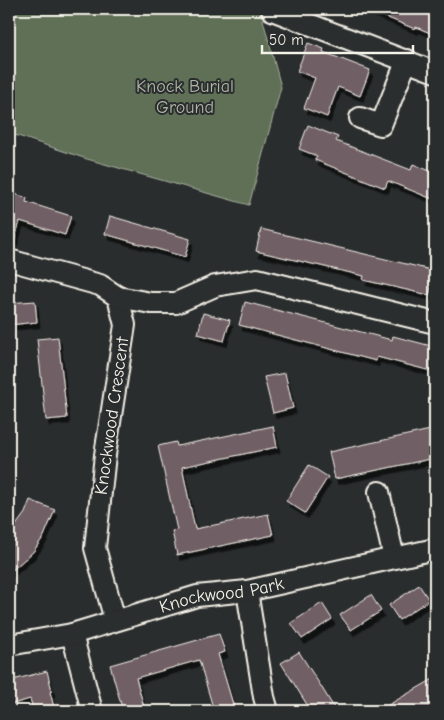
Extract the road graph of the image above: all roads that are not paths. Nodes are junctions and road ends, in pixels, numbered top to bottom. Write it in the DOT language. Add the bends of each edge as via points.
graph roads {
  1 [pos="272,10"];
  2 [pos="407,60"];
  3 [pos="435,72"];
  4 [pos="360,118"];
  5 [pos="9,260"];
  6 [pos="118,297"];
  7 [pos="435,323"];
  8 [pos="379,492"];
  9 [pos="435,549"];
  10 [pos="394,558"];
  11 [pos="247,591"];
  12 [pos="115,620"];
  13 [pos="72,634"];
  14 [pos="9,645"];
  15 [pos="92,711"];
  16 [pos="268,711"];
  1 -- 2 [label="street"];
  2 -- 3 [label="street"];
  2 -- 4 [label="street" via="381,125"];
  5 -- 6 [label="street" via="100,285"];
  6 -- 7 [label="street" via="151,303 176,303 215,286 258,279"];
  6 -- 12 [label="street, Knockwood Crescent" via="125,325 95,548"];
  8 -- 10 [label="street"];
  9 -- 10 [label="street, Knockwood Park"];
  10 -- 11 [label="street, Knockwood Park"];
  11 -- 12 [label="street, Knockwood Park" via="197,596"];
  11 -- 16 [label="street"];
  12 -- 13 [label="street, Knockwood Park"];
  13 -- 14 [label="street, Knockwood Park"];
  13 -- 15 [label="street"];
}
